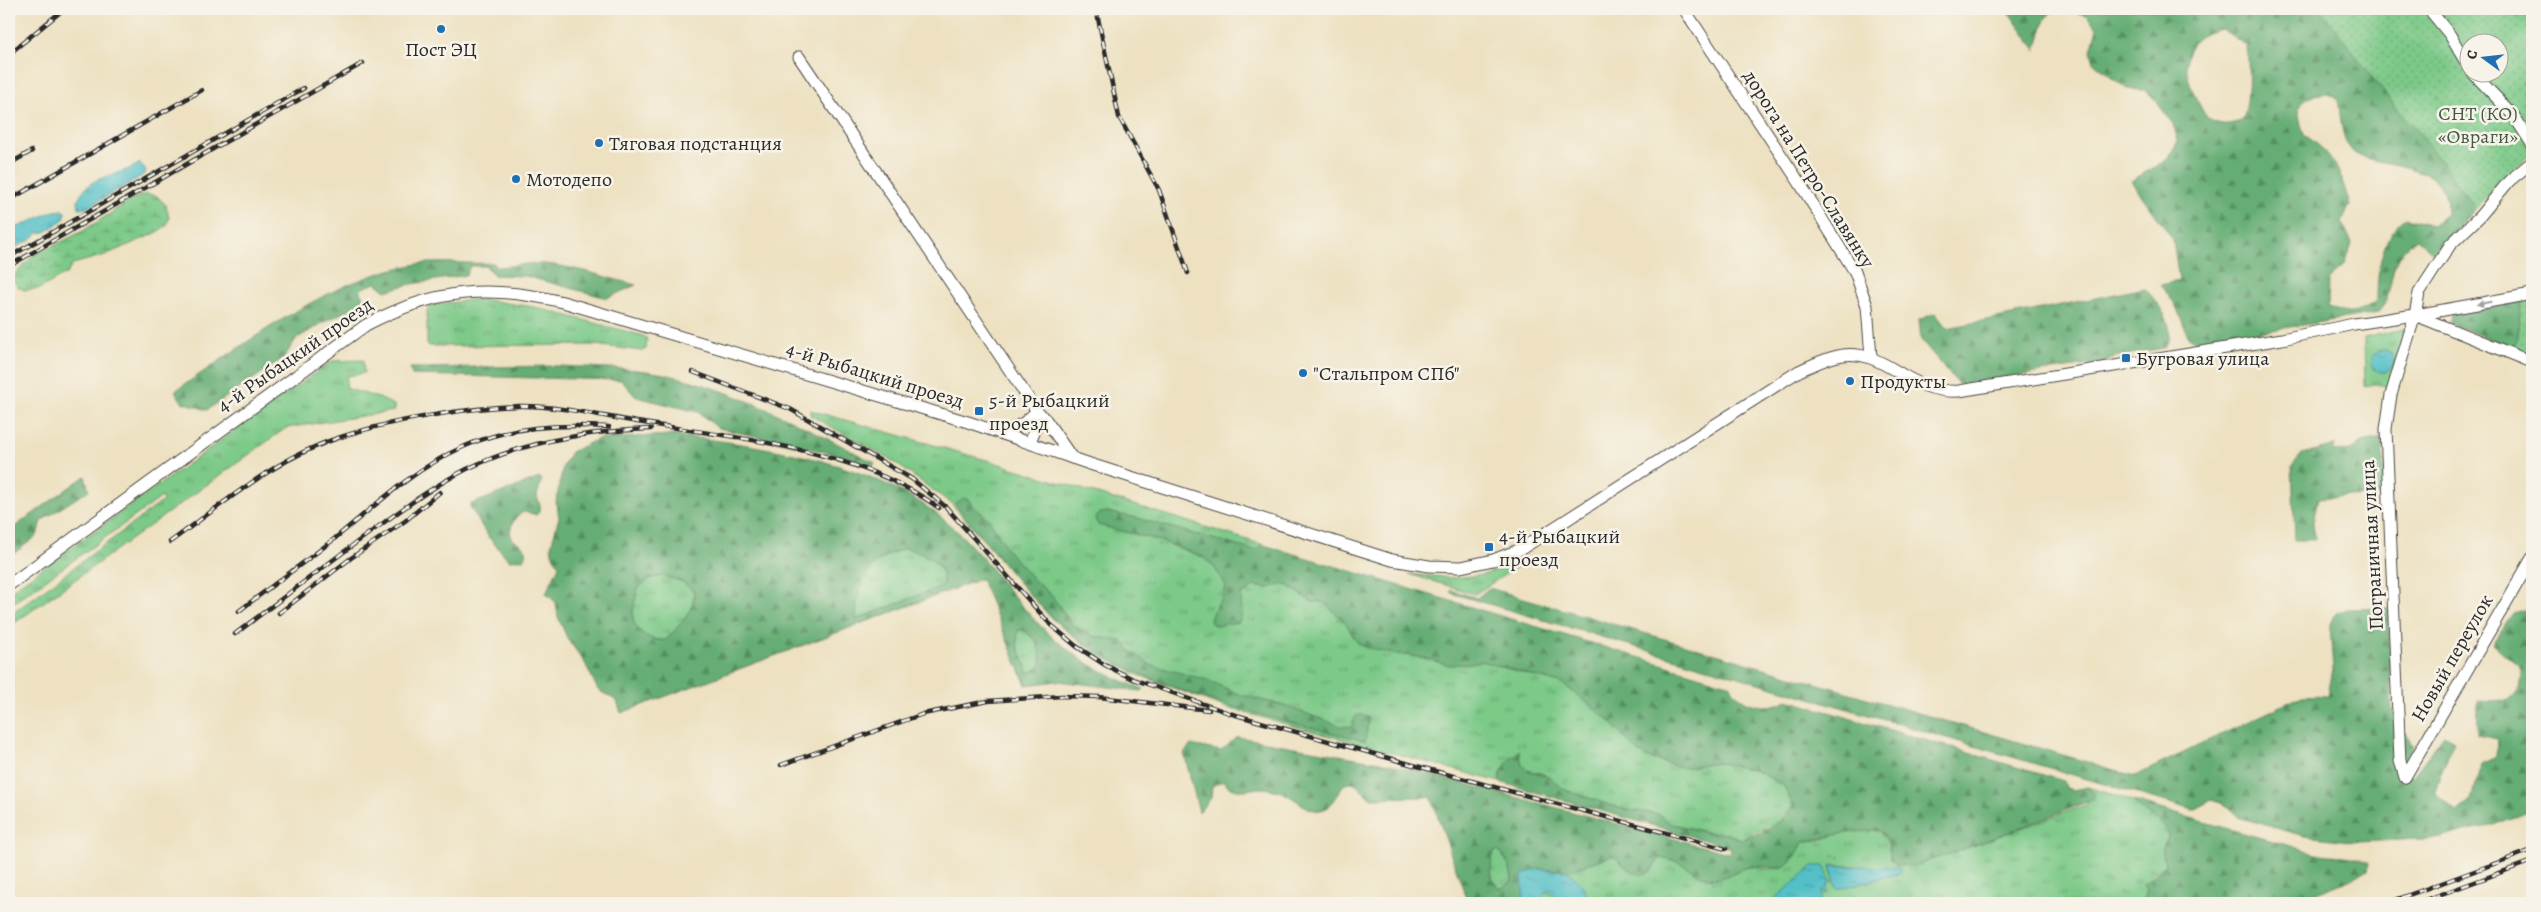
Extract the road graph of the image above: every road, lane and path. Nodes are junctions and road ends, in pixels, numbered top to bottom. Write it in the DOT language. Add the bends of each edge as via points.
graph roads {
  1 [pos="1684,9"];
  2 [pos="2429,9"];
  3 [pos="2458,49"];
  4 [pos="799,56"];
  5 [pos="2482,82"];
  6 [pos="2532,144"];
  7 [pos="2532,162"];
  8 [pos="2532,294"];
  9 [pos="2415,315"];
  10 [pos="1871,357"];
  11 [pos="2532,362"];
  12 [pos="1036,411"];
  13 [pos="1003,434"];
  14 [pos="1030,442"];
  15 [pos="1072,458"];
  16 [pos="2532,558"];
  17 [pos="9,585"];
  18 [pos="2405,777"];
  1 -- 10 [label="street, дорога на Петро-Славянку" via="1855,272 1867,306"];
  2 -- 3 [label="street"];
  4 -- 12 [label="street"];
  5 -- 6 [label="street" via="2514,116"];
  7 -- 9 [label="street, Пограничная улица" via="2509,181 2450,245 2419,292"];
  8 -- 9 [label="street, one-way"];
  9 -- 10 [label="street" via="1959,391 1934,390 1908,380"];
  9 -- 11 [label="street"];
  9 -- 18 [label="street, Пограничная улица" via="2391,395 2386,430 2400,761"];
  10 -- 15 [label="street, 4-й Рыбацкий проезд" via="1842,355 1799,371 1537,540 1510,555 1461,567 1392,560"];
  12 -- 13 [label="street" via="1025,422"];
  12 -- 14 [label="street" via="1036,427"];
  12 -- 15 [label="street"];
  13 -- 14 [label="street, 4-й Рыбацкий проезд"];
  13 -- 17 [label="street, 4-й Рыбацкий проезд" via="564,302 510,292 464,292 416,302 366,325"];
  14 -- 15 [label="street, 4-й Рыбацкий проезд"];
  16 -- 18 [label="street, Новый переулок"];
}
